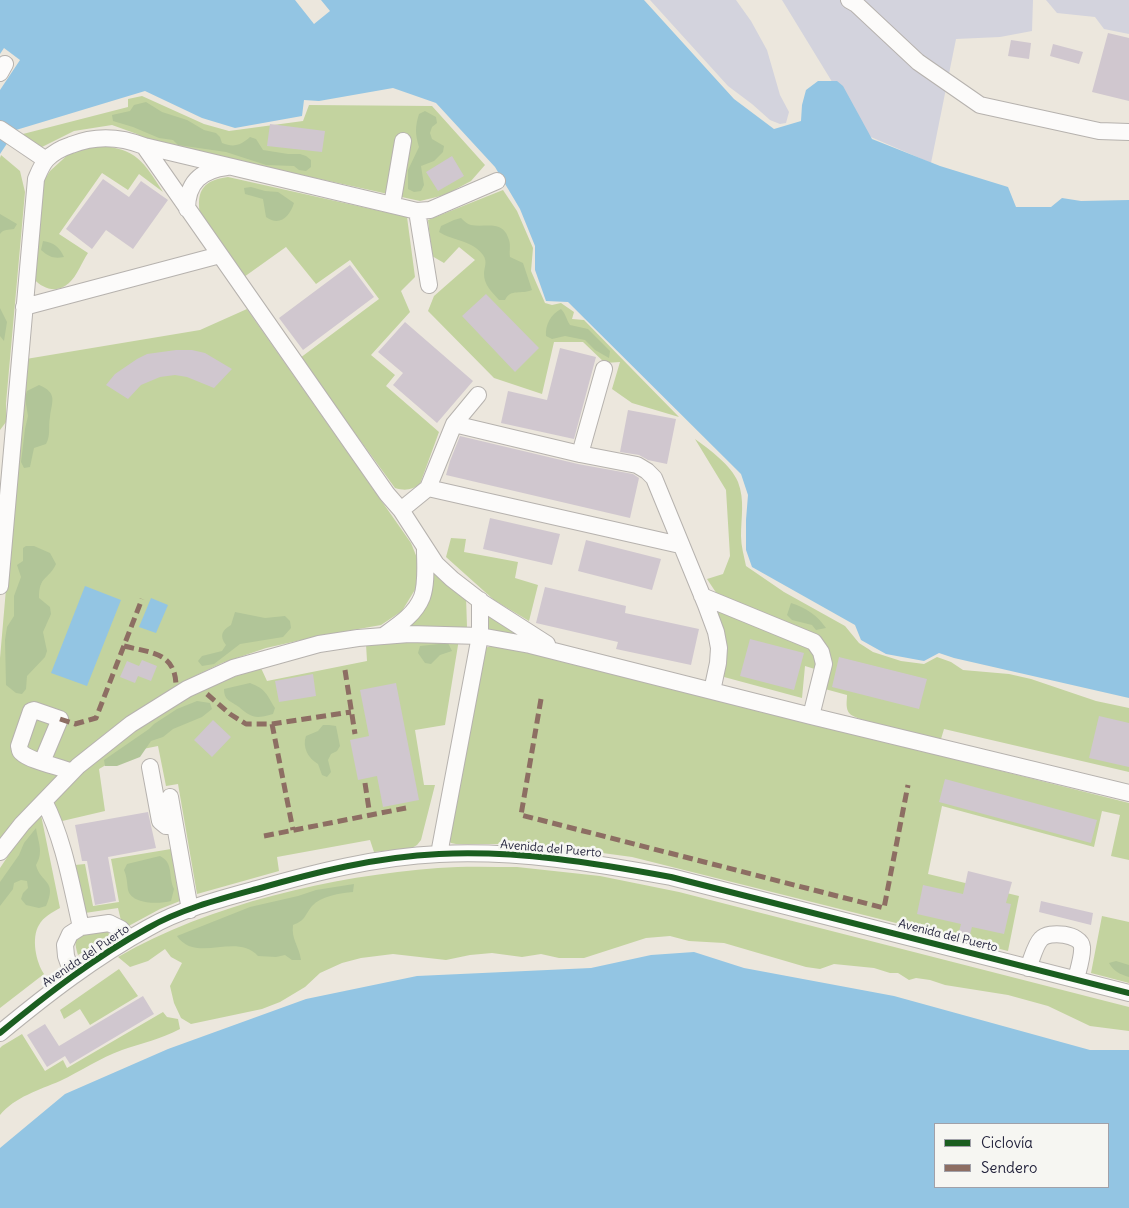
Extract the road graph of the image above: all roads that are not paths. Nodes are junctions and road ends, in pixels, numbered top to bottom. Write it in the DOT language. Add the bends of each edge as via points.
graph roads {
  1 [pos="859,1"];
  2 [pos="0,129"];
  3 [pos="1129,132"];
  4 [pos="403,141"];
  5 [pos="144,146"];
  6 [pos="46,160"];
  7 [pos="231,167"];
  8 [pos="497,181"];
  9 [pos="392,205"];
  10 [pos="187,209"];
  11 [pos="417,211"];
  12 [pos="220,255"];
  13 [pos="429,285"];
  14 [pos="24,307"];
  15 [pos="604,369"];
  16 [pos="478,395"];
  17 [pos="454,424"];
  18 [pos="14,426"];
  19 [pos="0,444"];
  20 [pos="580,454"];
  21 [pos="428,488"];
  22 [pos="401,510"];
  23 [pos="680,545"];
  24 [pos="425,550"];
  25 [pos="0,586"];
  26 [pos="702,596"];
  27 [pos="480,600"];
  28 [pos="383,636"];
  29 [pos="480,636"];
  30 [pos="557,650"];
  31 [pos="712,691"];
  32 [pos="811,716"];
  33 [pos="42,762"];
  34 [pos="150,766"];
  35 [pos="72,772"];
  36 [pos="1129,793"];
  37 [pos="170,797"];
  38 [pos="44,801"];
  39 [pos="175,825"];
  40 [pos="0,852"];
  41 [pos="439,854"];
  42 [pos="190,910"];
  43 [pos="81,927"];
  44 [pos="129,939"];
  45 [pos="1028,968"];
  46 [pos="73,976"];
  47 [pos="1076,979"];
  48 [pos="1129,993"];
  49 [pos="0,1033"];
  1 -- 3 [label="street" via="918,62 980,106 1099,131"];
  2 -- 6 [label="street"];
  4 -- 9 [label="street"];
  5 -- 6 [label="street" via="113,138 94,138 62,148"];
  5 -- 7 [label="street"];
  5 -- 10 [label="street"];
  6 -- 14 [label="street" via="36,179"];
  7 -- 9 [label="street"];
  7 -- 10 [label="street" via="202,174 187,198"];
  8 -- 11 [label="street" via="430,210"];
  9 -- 11 [label="street"];
  10 -- 12 [label="street"];
  11 -- 13 [label="street"];
  12 -- 14 [label="street"];
  12 -- 22 [label="street"];
  14 -- 18 [label="street"];
  15 -- 20 [label="street"];
  16 -- 17 [label="street"];
  17 -- 20 [label="street"];
  17 -- 21 [label="street"];
  18 -- 19 [label="street"];
  18 -- 25 [label="street"];
  20 -- 23 [label="street" via="637,465 647,471 654,478"];
  21 -- 22 [label="street"];
  21 -- 23 [label="street"];
  22 -- 24 [label="street"];
  23 -- 26 [label="street"];
  24 -- 27 [label="street" via="441,569"];
  24 -- 28 [label="street" via="422,598 401,623"];
  26 -- 31 [label="street" via="719,648"];
  26 -- 32 [label="street" via="814,642 824,664"];
  27 -- 29 [label="street"];
  27 -- 30 [label="street"];
  28 -- 29 [label="street"];
  28 -- 35 [label="street" via="319,644 256,661 210,678 131,724"];
  29 -- 30 [label="street"];
  29 -- 41 [label="street"];
  30 -- 31 [label="street"];
  31 -- 32 [label="street"];
  32 -- 36 [label="street"];
  33 -- 35 [label="street"];
  34 -- 39 [label="street" via="160,821 166,826"];
  35 -- 38 [label="street"];
  37 -- 39 [label="street"];
  38 -- 40 [label="street"];
  38 -- 43 [label="street" via="61,840"];
  39 -- 42 [label="street"];
  41 -- 42 [label="street, Avenida del Puerto" via="305,875"];
  41 -- 45 [label="street, Avenida del Puerto" via="524,856 597,863 671,877"];
  42 -- 44 [label="street, Avenida del Puerto"];
  43 -- 44 [label="street" via="109,922"];
  43 -- 46 [label="street" via="70,934 65,945"];
  44 -- 46 [label="street, Avenida del Puerto"];
  45 -- 47 [label="street, Avenida del Puerto"];
  45 -- 47 [label="street" via="1040,940 1046,935 1053,933 1075,938 1082,948"];
  46 -- 49 [label="street, Avenida del Puerto"];
  47 -- 48 [label="street, Avenida del Puerto"];
}
